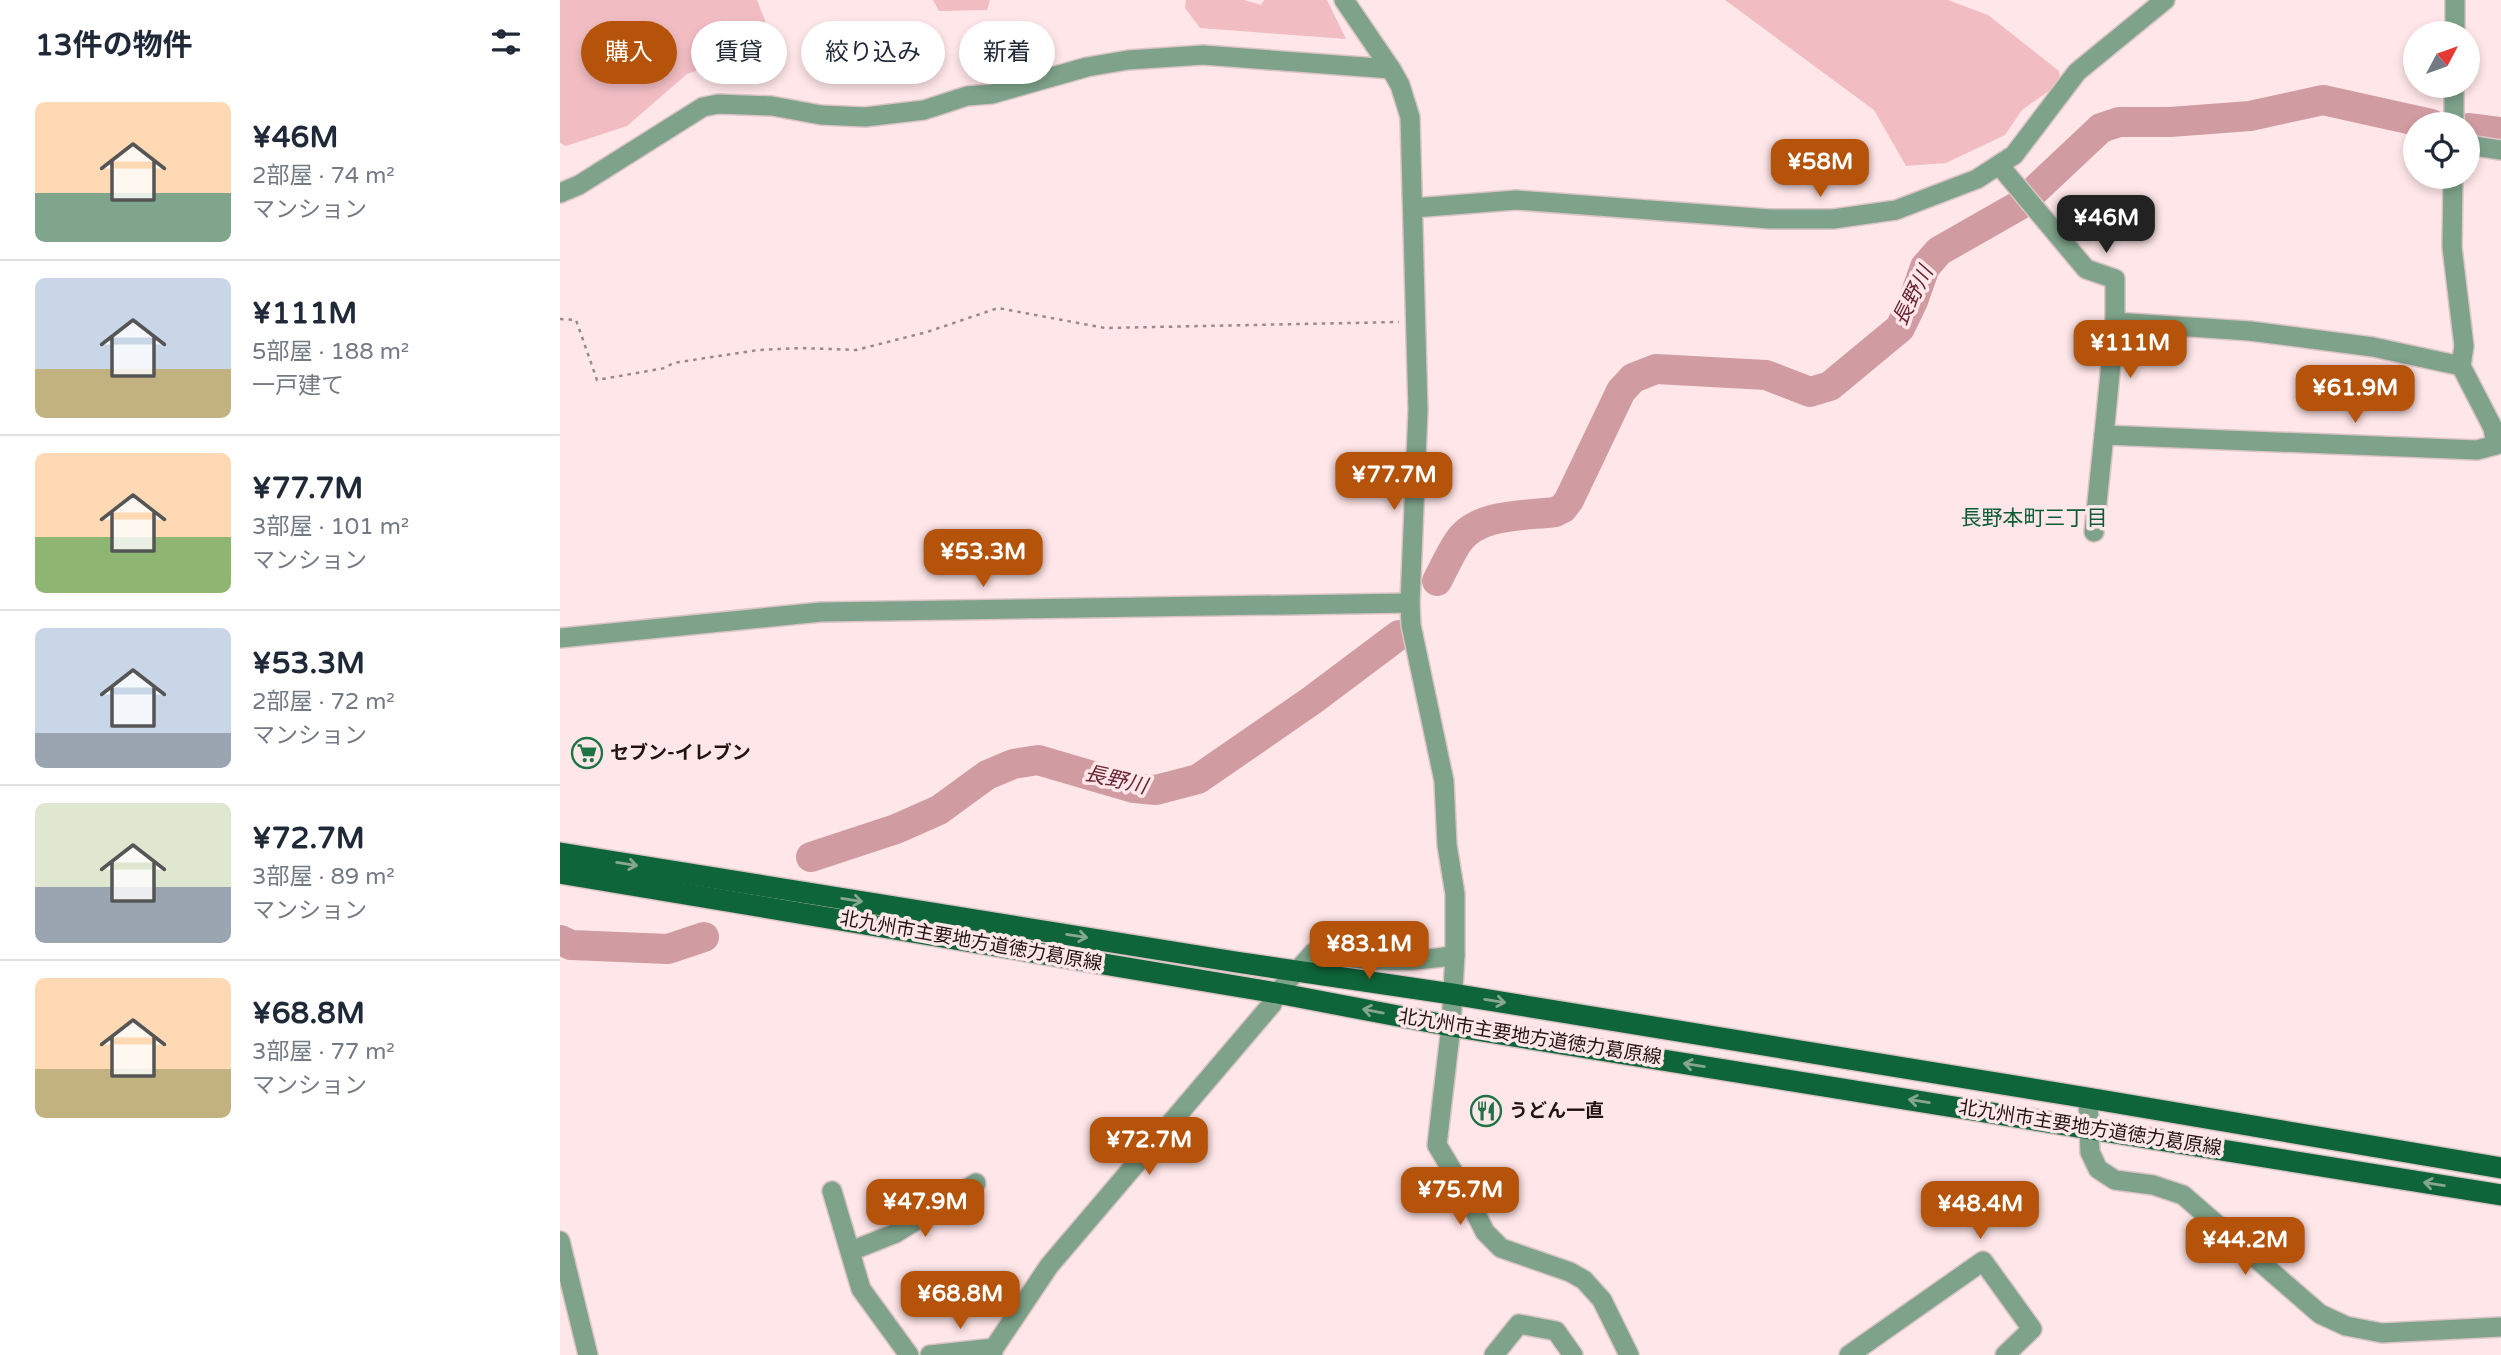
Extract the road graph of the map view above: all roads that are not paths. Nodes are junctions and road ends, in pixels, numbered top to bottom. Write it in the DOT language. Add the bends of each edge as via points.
graph roads {
  1 [pos="1345,0"];
  2 [pos="2165,0"];
  3 [pos="2455,0"];
  4 [pos="2455,21"];
  5 [pos="1391,69"];
  6 [pos="2480,147"];
  7 [pos="2501,150"];
  8 [pos="1999,165"];
  9 [pos="2453,189"];
  10 [pos="560,193"];
  11 [pos="1413,208"];
  12 [pos="2115,321"];
  13 [pos="2461,366"];
  14 [pos="2104,435"];
  15 [pos="2094,532"];
  16 [pos="1410,603"];
  17 [pos="560,638"];
  18 [pos="560,853"];
  19 [pos="560,873"];
  20 [pos="1455,954"];
  21 [pos="1297,969"];
  22 [pos="1277,993"];
  23 [pos="1452,994"];
  24 [pos="1451,1026"];
  25 [pos="2088,1098"];
  26 [pos="2090,1128"];
  27 [pos="2501,1168"];
  28 [pos="976,1183"];
  29 [pos="832,1191"];
  30 [pos="2501,1195"];
  31 [pos="560,1241"];
  32 [pos="851,1251"];
  33 [pos="2501,1327"];
  34 [pos="993,1351"];
  35 [pos="588,1355"];
  36 [pos="909,1355"];
  37 [pos="929,1355"];
  38 [pos="1494,1355"];
  39 [pos="1573,1355"];
  40 [pos="1629,1355"];
  41 [pos="1849,1355"];
  42 [pos="2005,1355"];
  1 -- 5 [label="street"];
  2 -- 8 [label="street" via="2077,72 2014,155"];
  3 -- 4 [label="street"];
  5 -- 10 [label="street" via="1203,55 1087,67 924,110 864,117 718,104 703,107"];
  5 -- 11 [label="street" via="1410,117"];
  6 -- 7 [label="street"];
  8 -- 11 [label="street" via="1977,179 1896,210 1833,219 1770,219 1516,200"];
  8 -- 12 [label="street" via="2086,269 2115,279"];
  9 -- 13 [label="street" via="2452,247 2465,346"];
  11 -- 16 [label="street" via="1418,410"];
  12 -- 13 [label="street" via="2305,338"];
  12 -- 14 [label="street"];
  13 -- 14 [label="street" via="2493,428 2496,445 2477,450"];
  14 -- 15 [label="street"];
  16 -- 17 [label="street" via="821,612"];
  16 -- 20 [label="street" via="1444,782 1455,894"];
  18 -- 21 [label="main road, 北九州市主要地方道徳力葛原線, one-way"];
  19 -- 22 [label="main road, 北九州市主要地方道徳力葛原線"];
  20 -- 21 [label="street" via="1423,961 1377,962 1312,953"];
  20 -- 23 [label="street"];
  21 -- 22 [label="street"];
  21 -- 23 [label="main road, 北九州市主要地方道徳力葛原線"];
  24 -- 22 [label="main road, 北九州市主要地方道徳力葛原線, one-way"];
  22 -- 34 [label="street" via="1049,1266"];
  23 -- 24 [label="street"];
  23 -- 25 [label="main road, 北九州市主要地方道徳力葛原線, one-way"];
  26 -- 24 [label="main road, 北九州市主要地方道徳力葛原線, one-way"];
  24 -- 40 [label="street" via="1437,1145 1485,1232 1501,1248 1584,1280 1602,1300"];
  25 -- 26 [label="street"];
  25 -- 27 [label="main road, 北九州市主要地方道徳力葛原線"];
  30 -- 26 [label="main road, 北九州市主要地方道徳力葛原線, one-way"];
  26 -- 33 [label="street" via="2090,1152 2098,1169 2115,1180 2183,1195 2320,1314 2346,1326 2382,1332"];
  28 -- 32 [label="street" via="896,1233"];
  29 -- 32 [label="street"];
  31 -- 35 [label="street"];
  32 -- 36 [label="street" via="861,1289"];
  34 -- 37 [label="street"];
  38 -- 39 [label="street" via="1519,1324 1556,1331"];
  41 -- 42 [label="street" via="1983,1261 2032,1329"];
}
